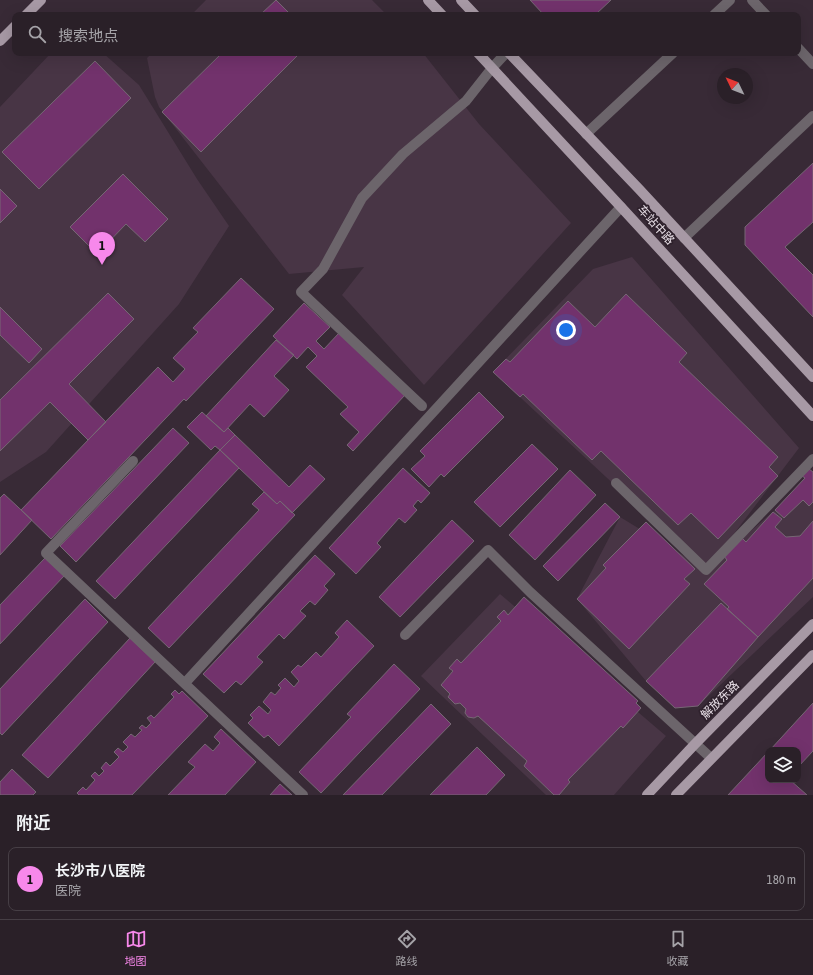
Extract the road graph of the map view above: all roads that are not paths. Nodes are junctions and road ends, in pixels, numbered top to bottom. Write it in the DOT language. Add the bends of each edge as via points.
graph roads {
  1 [pos="41,0"];
  2 [pos="428,0"];
  3 [pos="461,0"];
  4 [pos="730,0"];
  5 [pos="752,0"];
  6 [pos="29,12"];
  7 [pos="439,12"];
  8 [pos="472,12"];
  9 [pos="717,12"];
  10 [pos="763,12"];
  11 [pos="12,29"];
  12 [pos="0,40"];
  13 [pos="801,51"];
  14 [pos="481,56"];
  15 [pos="505,56"];
  16 [pos="511,56"];
  17 [pos="670,56"];
  18 [pos="813,64"];
  19 [pos="492,68"];
  20 [pos="813,116"];
  21 [pos="586,134"];
  22 [pos="621,207"];
  23 [pos="684,238"];
  24 [pos="813,377"];
  25 [pos="422,406"];
  26 [pos="813,416"];
  27 [pos="813,460"];
  28 [pos="133,461"];
  29 [pos="616,484"];
  30 [pos="813,624"];
  31 [pos="404,635"];
  32 [pos="813,655"];
  33 [pos="185,683"];
  34 [pos="695,744"];
  35 [pos="711,758"];
  36 [pos="303,795"];
  37 [pos="647,795"];
  38 [pos="676,795"];
  1 -- 6 [label="main road"];
  2 -- 7 [label="main road"];
  3 -- 8 [label="main road"];
  4 -- 9 [label="street"];
  5 -- 10 [label="street"];
  11 -- 12 [label="main road"];
  13 -- 18 [label="street"];
  14 -- 19 [label="main road, 车站中路"];
  15 -- 19 [label="street"];
  16 -- 21 [label="main road, 车站中路"];
  17 -- 21 [label="street"];
  19 -- 22 [label="main road, 车站中路"];
  19 -- 25 [label="street" via="466,101 403,154 362,198 323,269 301,292"];
  20 -- 23 [label="street"];
  21 -- 23 [label="main road, 车站中路"];
  22 -- 26 [label="main road, 车站中路"];
  22 -- 33 [label="street"];
  23 -- 24 [label="main road, 车站中路"];
  27 -- 29 [label="street" via="706,570"];
  28 -- 33 [label="street" via="46,553"];
  30 -- 34 [label="main road, 解放东路"];
  31 -- 34 [label="street" via="488,550"];
  32 -- 35 [label="main road"];
  33 -- 36 [label="street"];
  34 -- 35 [label="street"];
  34 -- 37 [label="main road, 解放东路"];
  35 -- 38 [label="main road"];
}
